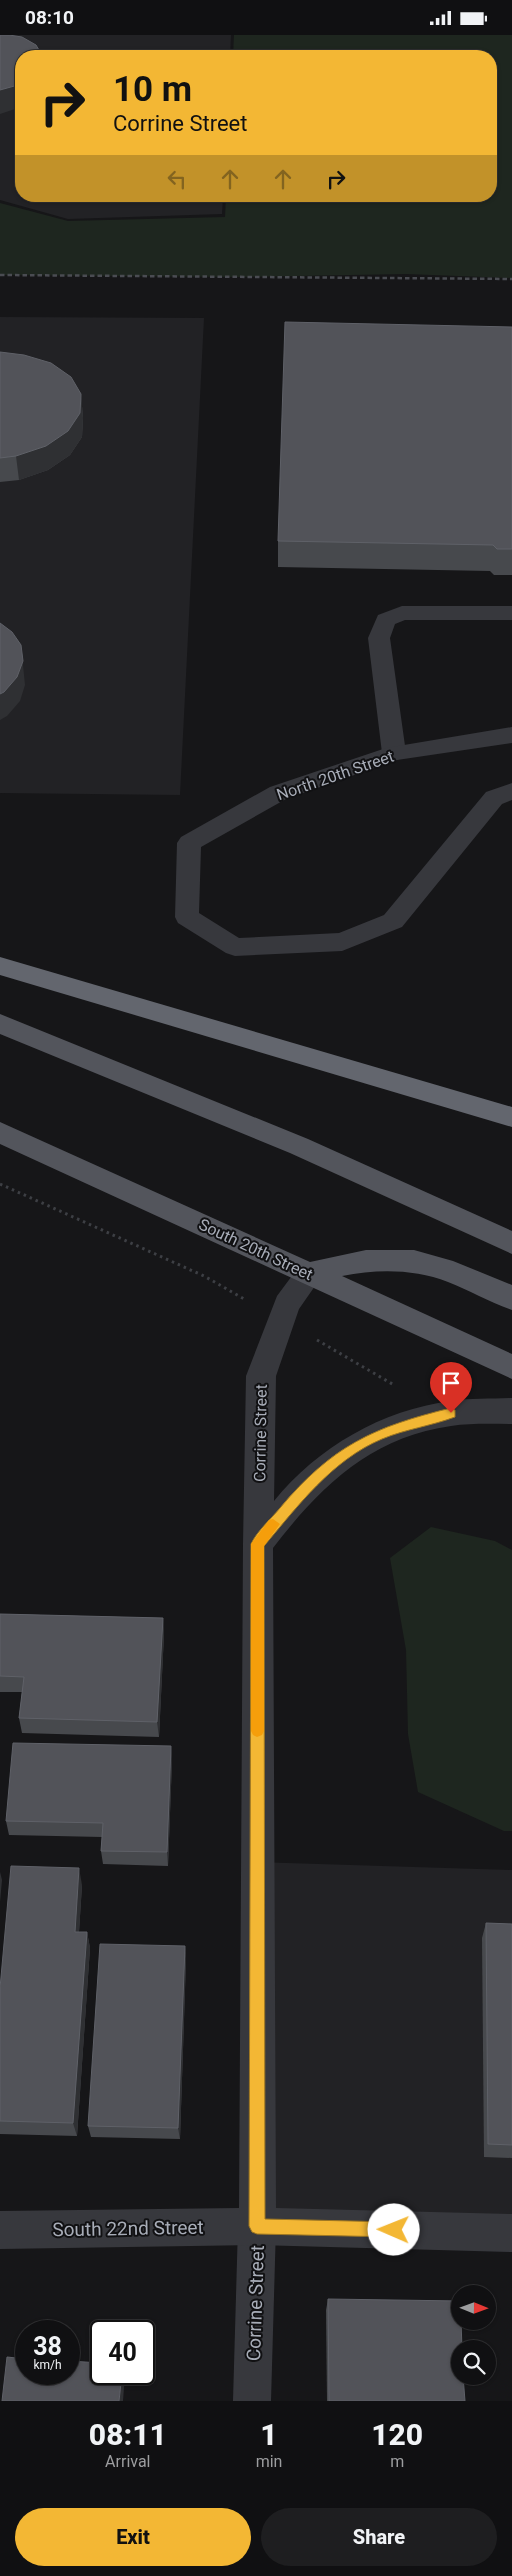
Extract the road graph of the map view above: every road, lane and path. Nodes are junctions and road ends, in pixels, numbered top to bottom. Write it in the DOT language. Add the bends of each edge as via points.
graph roads {
  1 [pos="512,613"];
  2 [pos="512,735"];
  3 [pos="394,753"];
  4 [pos="512,791"];
  5 [pos="0,965"];
  6 [pos="0,1024"];
  7 [pos="512,1117"];
  8 [pos="0,1132"];
  9 [pos="512,1243"];
  10 [pos="310,1273"];
  11 [pos="512,1298"];
  12 [pos="512,1367"];
  13 [pos="512,1411"];
  14 [pos="258,1544"];
  15 [pos="257,2226"];
  16 [pos="0,2230"];
  17 [pos="512,2233"];
  18 [pos="252,2401"];
  1 -- 3 [label="street" via="402,613 386,620 379,638"];
  2 -- 3 [label="street, North 20th Street"];
  3 -- 4 [label="street, North 20th Street" via="278,793 189,843 187,917 236,947 342,942 393,921 494,798"];
  5 -- 7 [label="highway"];
  6 -- 9 [label="main road" via="299,1146"];
  8 -- 10 [label="main road, South 20th Street"];
  10 -- 11 [label="main road" via="355,1262 403,1260 438,1268"];
  10 -- 12 [label="main road, South 20th Street"];
  10 -- 14 [label="street, Corrine Street" via="287,1304 261,1376"];
  13 -- 14 [label="street" via="451,1413 375,1436 309,1483"];
  14 -- 15 [label="street, Corrine Street"];
  15 -- 16 [label="street, South 22nd Street"];
  15 -- 17 [label="street, South 22nd Street"];
  15 -- 18 [label="street, Corrine Street"];
}
